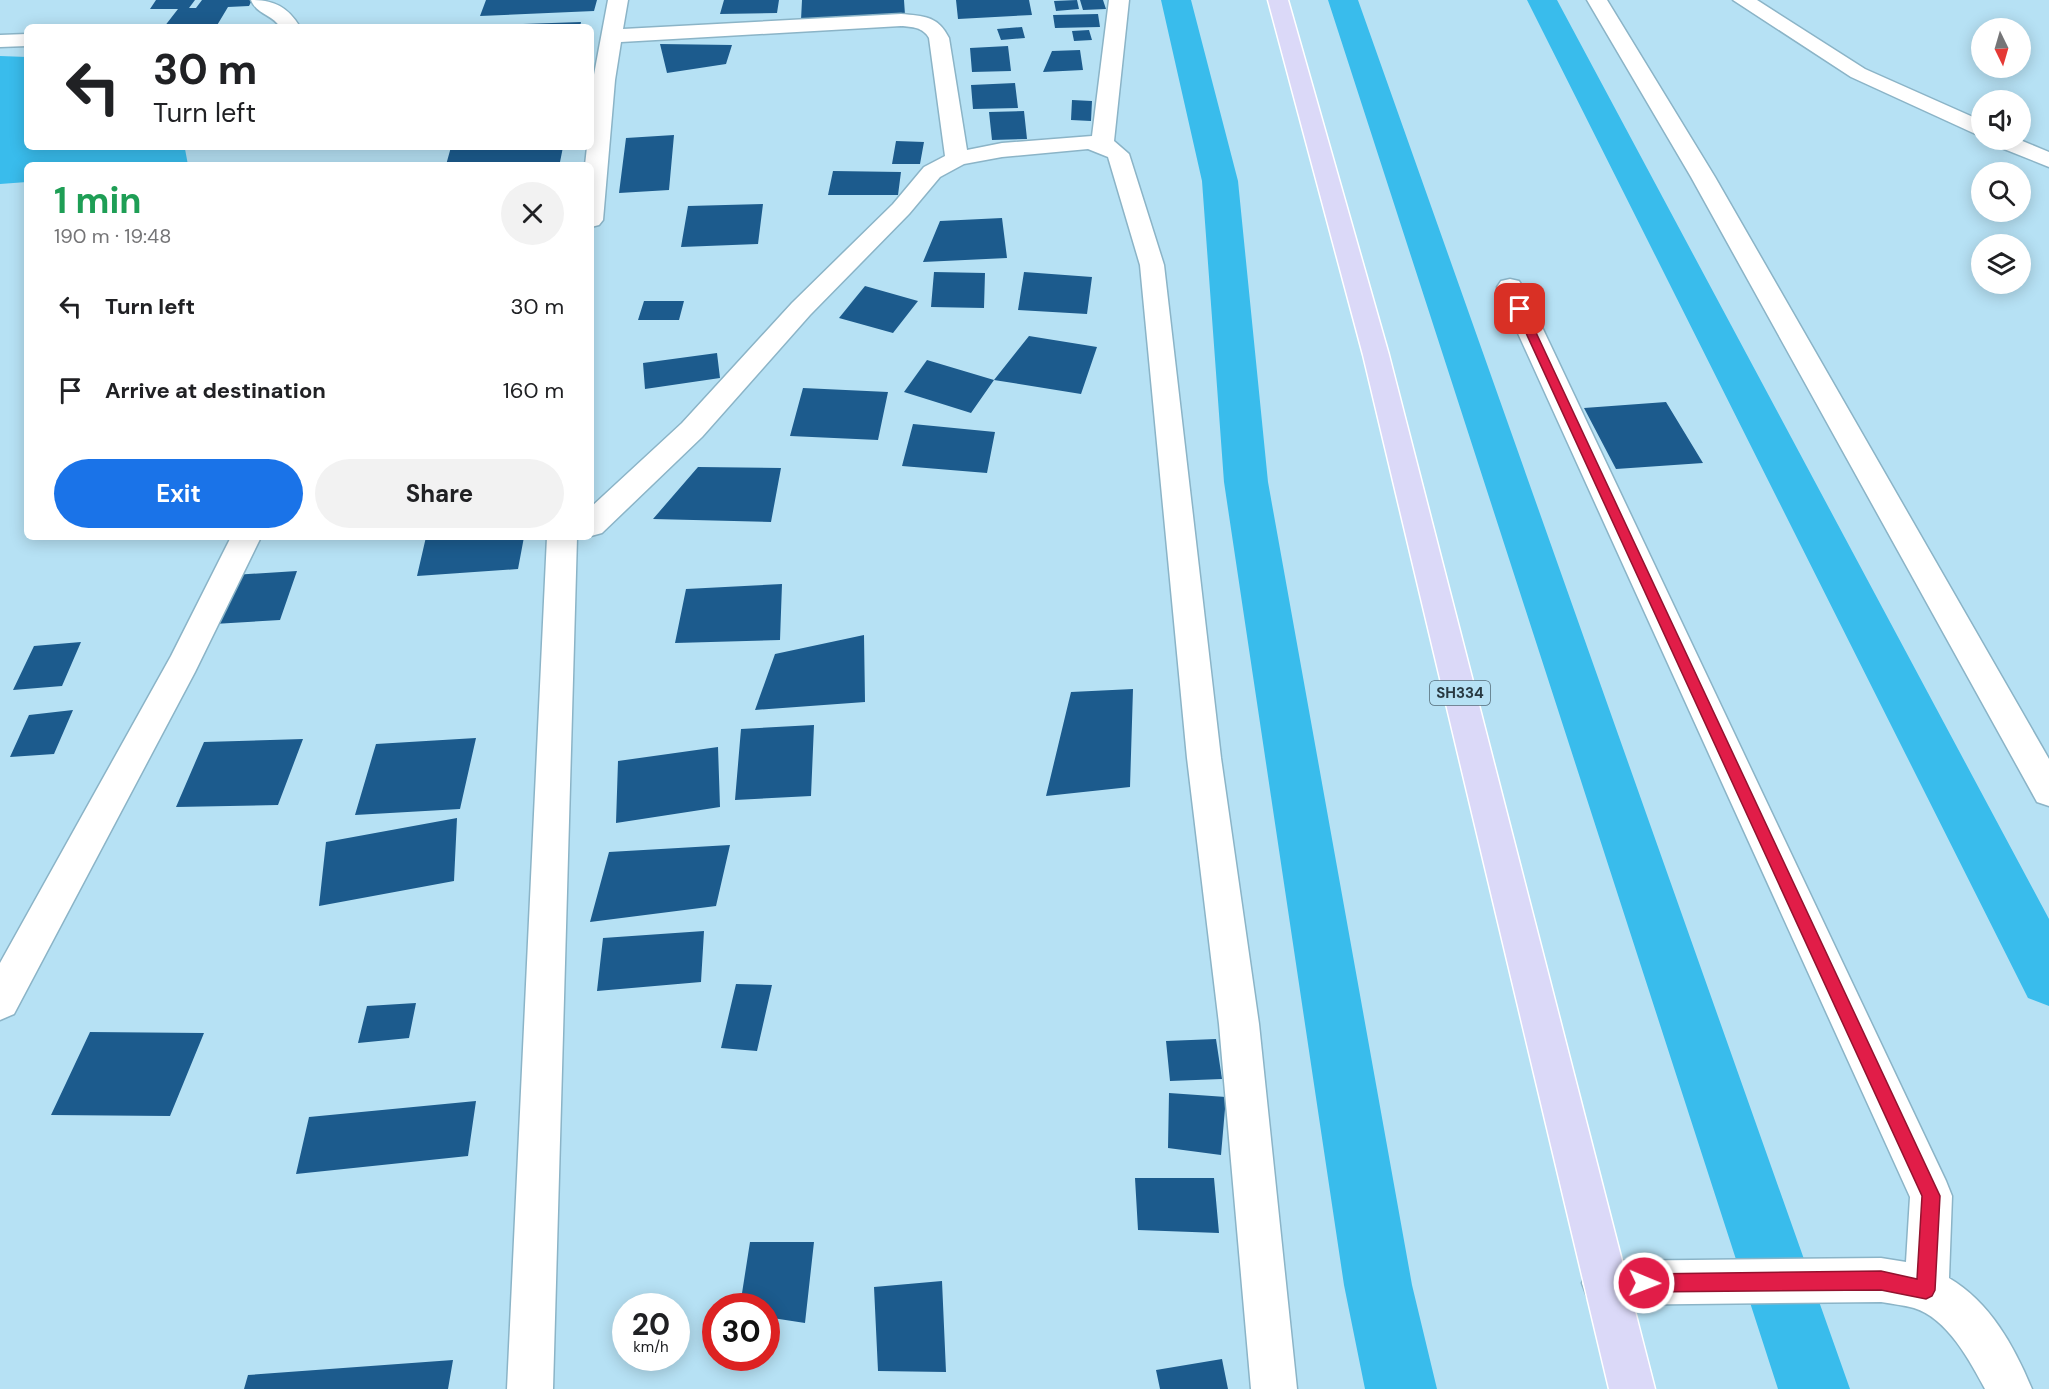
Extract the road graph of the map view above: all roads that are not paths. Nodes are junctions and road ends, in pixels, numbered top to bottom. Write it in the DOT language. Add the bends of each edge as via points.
graph roads {
  1 [pos="261,0"];
  2 [pos="618,0"];
  3 [pos="1119,0"];
  4 [pos="1278,0"];
  5 [pos="1597,0"];
  6 [pos="1743,0"];
  7 [pos="288,24"];
  8 [pos="612,36"];
  9 [pos="24,40"];
  10 [pos="0,41"];
  11 [pos="1971,125"];
  12 [pos="1102,144"];
  13 [pos="2026,150"];
  14 [pos="957,159"];
  15 [pos="2049,160"];
  16 [pos="594,188"];
  17 [pos="1510,287"];
  18 [pos="594,522"];
  19 [pos="245,540"];
  20 [pos="567,543"];
  21 [pos="2049,791"];
  22 [pos="0,1001"];
  23 [pos="1604,1282"];
  24 [pos="1926,1290"];
  25 [pos="530,1389"];
  26 [pos="1274,1389"];
  27 [pos="1632,1389"];
  28 [pos="2009,1389"];
  1 -- 7 [label="street"];
  2 -- 8 [label="street"];
  3 -- 12 [label="street"];
  4 -- 23 [label="main road, SH334" via="1376,355"];
  5 -- 21 [label="street" via="1703,177"];
  6 -- 11 [label="street" via="1858,73"];
  8 -- 14 [label="street" via="921,22 934,28 939,38"];
  8 -- 16 [label="street"];
  9 -- 10 [label="street"];
  12 -- 14 [label="street" via="1002,150"];
  12 -- 26 [label="street" via="1113,149 1122,163 1152,265 1204,758 1239,1024"];
  13 -- 15 [label="street"];
  14 -- 18 [label="street" via="932,172 692,430"];
  17 -- 24 [label="street" via="1931,1196"];
  19 -- 22 [label="street" via="184,663"];
  20 -- 25 [label="street"];
  23 -- 24 [label="street" via="1881,1281"];
  23 -- 27 [label="main road, SH334"];
  24 -- 28 [label="street" via="1956,1309 1982,1340"];
}
